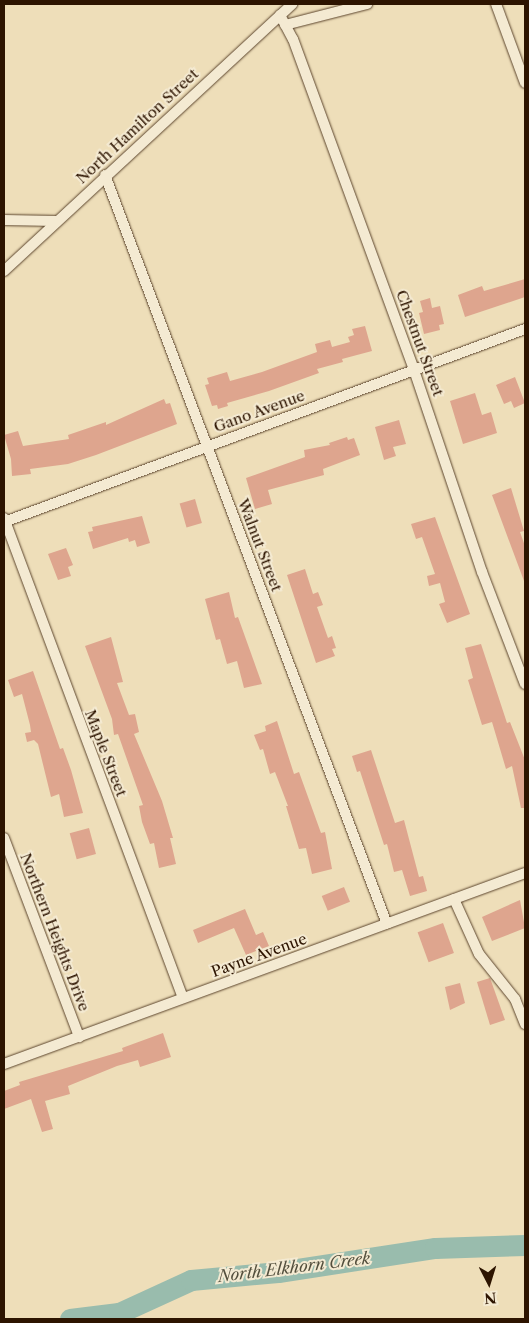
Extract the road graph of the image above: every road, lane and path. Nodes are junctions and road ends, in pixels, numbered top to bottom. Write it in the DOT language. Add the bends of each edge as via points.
graph roads {
  1 [pos="292,4"];
  2 [pos="367,4"];
  3 [pos="496,4"];
  4 [pos="283,20"];
  5 [pos="525,83"];
  6 [pos="105,175"];
  7 [pos="4,220"];
  8 [pos="56,221"];
  9 [pos="4,271"];
  10 [pos="525,329"];
  11 [pos="414,370"];
  12 [pos="207,446"];
  13 [pos="4,520"];
  14 [pos="525,684"];
  15 [pos="4,838"];
  16 [pos="525,873"];
  17 [pos="454,899"];
  18 [pos="387,924"];
  19 [pos="183,998"];
  20 [pos="525,1024"];
  21 [pos="79,1037"];
  22 [pos="4,1064"];
  1 -- 4 [label="street, North Hamilton Street"];
  2 -- 4 [label="street"];
  3 -- 5 [label="street"];
  4 -- 6 [label="street, North Hamilton Street"];
  4 -- 11 [label="street, Chestnut Street"];
  6 -- 8 [label="street, North Hamilton Street"];
  6 -- 12 [label="street, Walnut Street"];
  7 -- 8 [label="street"];
  8 -- 9 [label="street, North Hamilton Street"];
  10 -- 11 [label="street, Gano Avenue"];
  11 -- 12 [label="street, Gano Avenue"];
  11 -- 14 [label="street, Chestnut Street" via="482,572"];
  12 -- 13 [label="street, Gano Avenue"];
  12 -- 18 [label="street, Walnut Street"];
  13 -- 19 [label="street, Maple Street"];
  15 -- 21 [label="street, Northern Heights Drive"];
  16 -- 17 [label="street, Payne Avenue"];
  17 -- 18 [label="street, Payne Avenue"];
  17 -- 20 [label="street" via="479,954 515,999"];
  18 -- 19 [label="street, Payne Avenue"];
  19 -- 21 [label="street, Payne Avenue"];
  21 -- 22 [label="street, Payne Avenue"];
}
